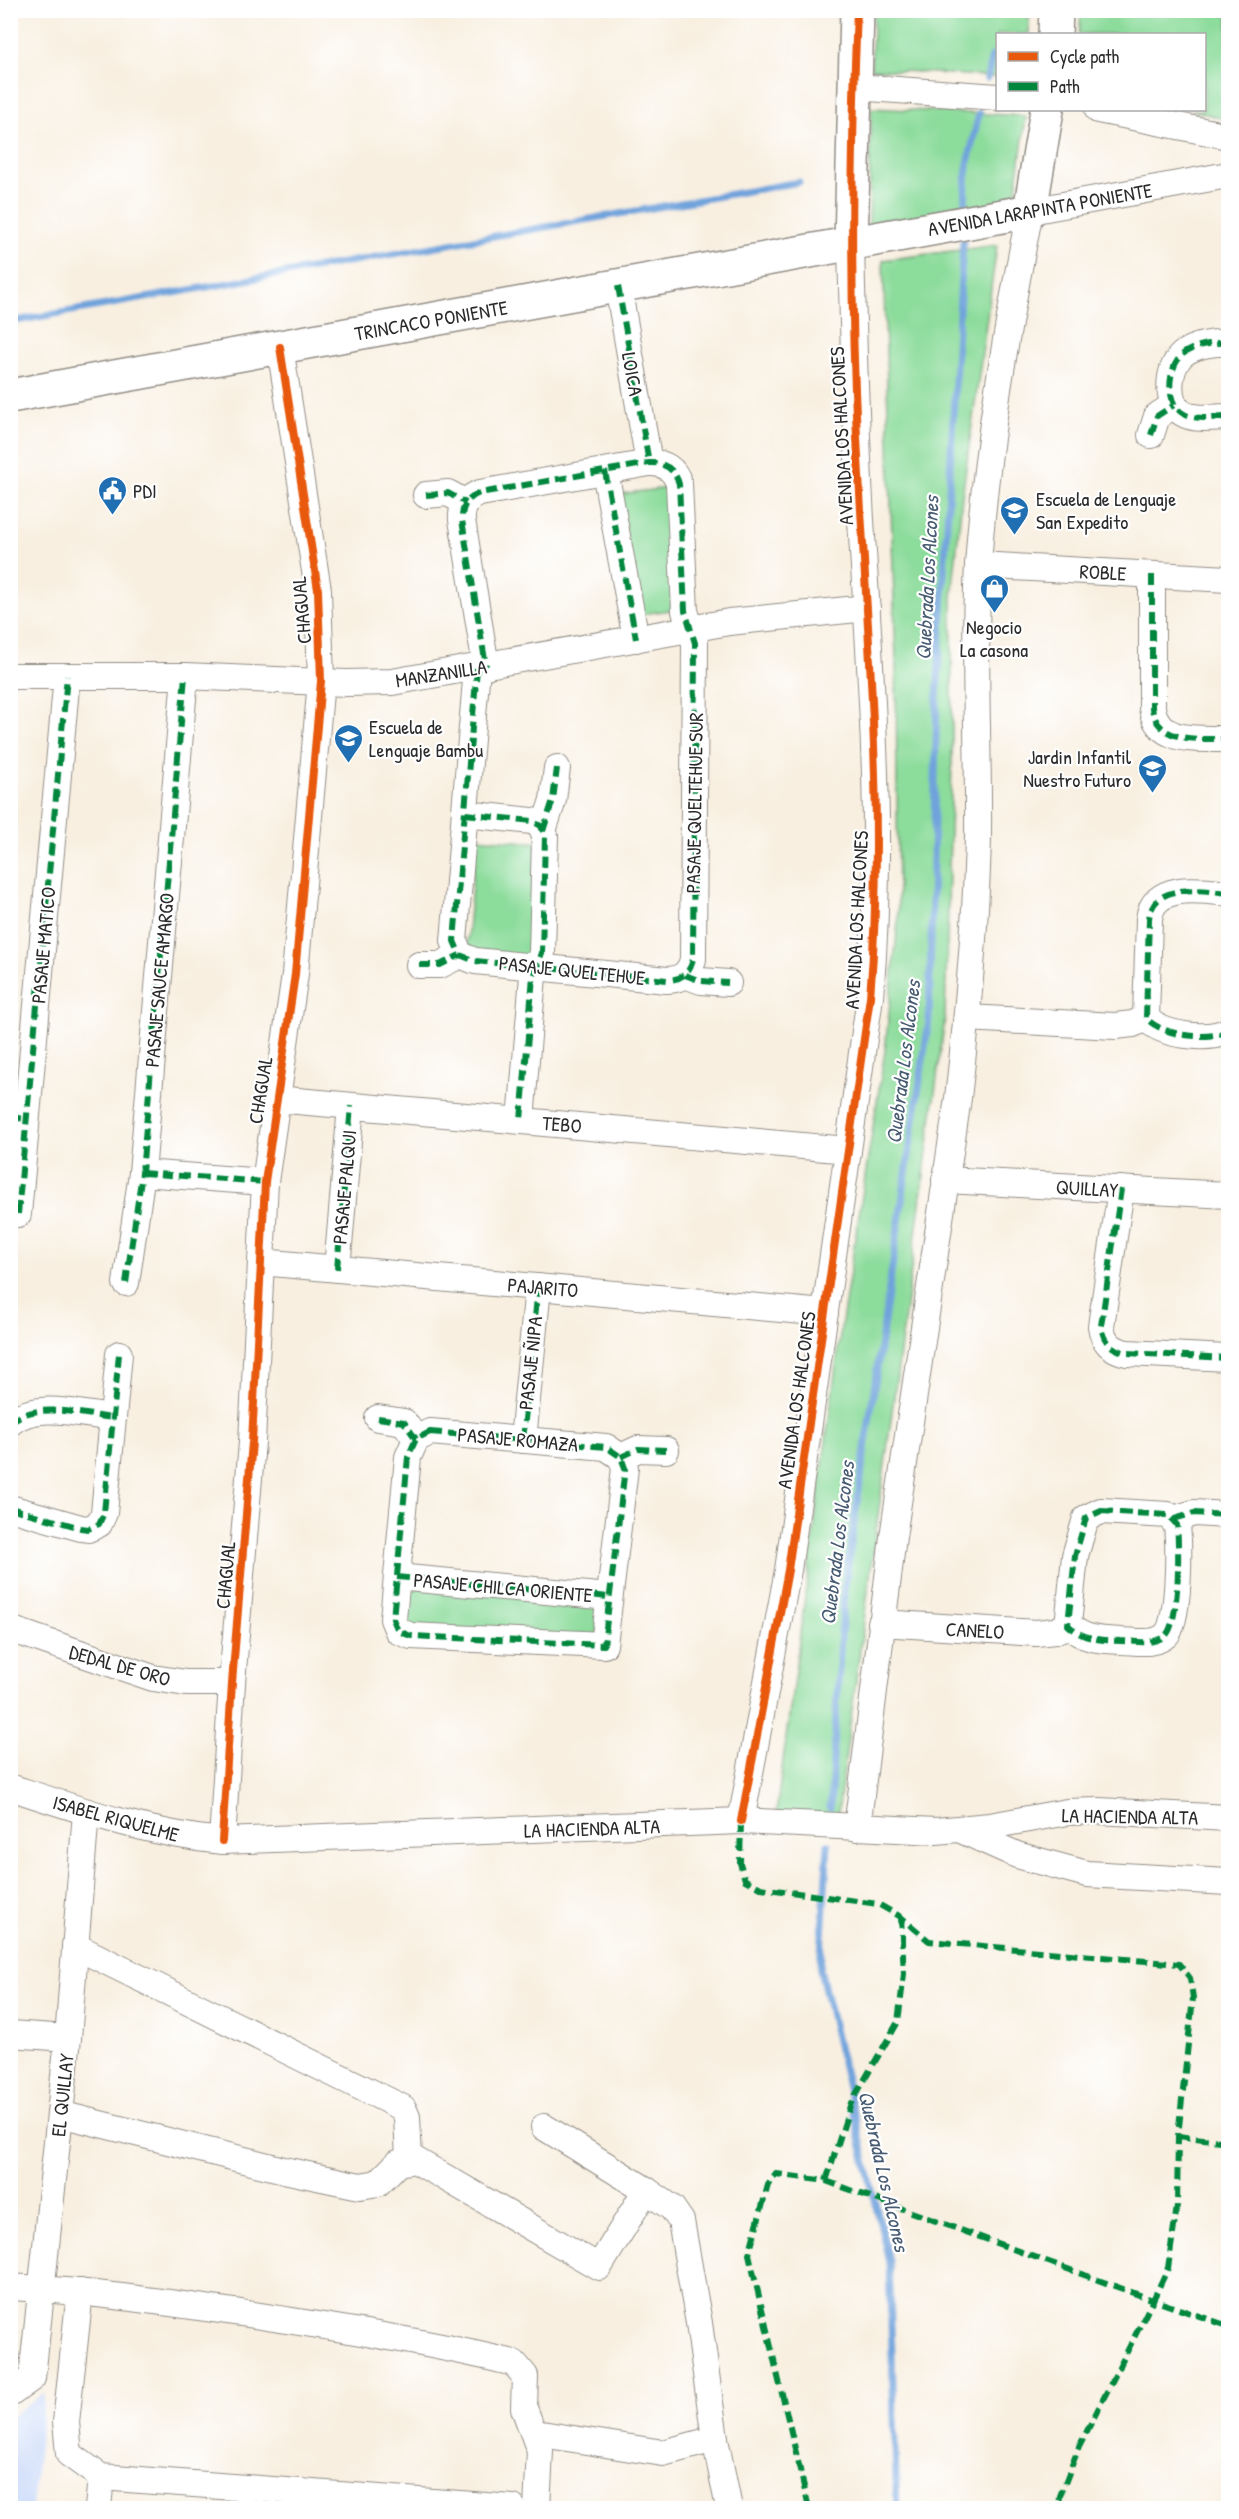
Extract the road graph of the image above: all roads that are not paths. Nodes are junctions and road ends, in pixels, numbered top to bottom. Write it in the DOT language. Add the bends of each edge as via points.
graph roads {
  1 [pos="857,10"];
  2 [pos="1056,10"];
  3 [pos="1055,33"];
  4 [pos="854,87"];
  5 [pos="996,97"];
  6 [pos="1047,111"];
  7 [pos="1103,111"];
  8 [pos="1228,136"];
  9 [pos="1228,175"];
  10 [pos="1030,211"];
  11 [pos="851,243"];
  12 [pos="618,286"];
  13 [pos="1228,343"];
  14 [pos="280,347"];
  15 [pos="10,396"];
  16 [pos="1174,405"];
  17 [pos="1228,417"];
  18 [pos="1151,435"];
  19 [pos="649,463"];
  20 [pos="605,471"];
  21 [pos="426,495"];
  22 [pos="466,503"];
  23 [pos="978,566"];
  24 [pos="1152,575"];
  25 [pos="1228,579"];
  26 [pos="867,608"];
  27 [pos="691,629"];
  28 [pos="636,639"];
  29 [pos="482,667"];
  30 [pos="10,676"];
  31 [pos="67,676"];
  32 [pos="185,676"];
  33 [pos="321,681"];
  34 [pos="1228,739"];
  35 [pos="557,768"];
  36 [pos="465,814"];
  37 [pos="543,831"];
  38 [pos="1228,893"];
  39 [pos="460,955"];
  40 [pos="419,965"];
  41 [pos="537,966"];
  42 [pos="685,975"];
  43 [pos="728,983"];
  44 [pos="967,1018"];
  45 [pos="1146,1018"];
  46 [pos="1228,1032"];
  47 [pos="275,1099"];
  48 [pos="351,1106"];
  49 [pos="19,1118"];
  50 [pos="521,1120"];
  51 [pos="848,1150"];
  52 [pos="142,1173"];
  53 [pos="945,1180"];
  54 [pos="265,1182"];
  55 [pos="1121,1190"];
  56 [pos="1228,1195"];
  57 [pos="18,1214"];
  58 [pos="261,1262"];
  59 [pos="337,1269"];
  60 [pos="126,1283"];
  61 [pos="538,1287"];
  62 [pos="825,1313"];
  63 [pos="119,1354"];
  64 [pos="1228,1358"];
  65 [pos="113,1418"];
  66 [pos="378,1418"];
  67 [pos="10,1422"];
  68 [pos="416,1439"];
  69 [pos="523,1440"];
  70 [pos="666,1450"];
  71 [pos="621,1457"];
  72 [pos="10,1508"];
  73 [pos="1228,1515"];
  74 [pos="1174,1519"];
  75 [pos="397,1577"];
  76 [pos="609,1597"];
  77 [pos="881,1623"];
  78 [pos="1068,1625"];
  79 [pos="10,1629"];
  80 [pos="232,1683"];
  81 [pos="10,1787"];
  82 [pos="86,1812"];
  83 [pos="1228,1818"];
  84 [pos="741,1821"];
  85 [pos="857,1828"];
  86 [pos="961,1830"];
  87 [pos="222,1841"];
  88 [pos="1228,1882"];
  89 [pos="75,1946"];
  90 [pos="10,2034"];
  91 [pos="68,2038"];
  92 [pos="60,2114"];
  93 [pos="544,2127"];
  94 [pos="409,2159"];
  95 [pos="646,2190"];
  96 [pos="10,2287"];
  97 [pos="42,2288"];
  98 [pos="80,2292"];
  99 [pos="10,2394"];
  100 [pos="535,2433"];
  101 [pos="715,2439"];
  102 [pos="101,2477"];
  103 [pos="98,2508"];
  104 [pos="513,2508"];
  105 [pos="537,2508"];
  106 [pos="729,2508"];
  1 -- 4 [label="street, AVENIDA LOS HALCONES"];
  2 -- 3 [label="street"];
  4 -- 5 [label="street"];
  4 -- 11 [label="street, AVENIDA LOS HALCONES"];
  6 -- 10 [label="street"];
  7 -- 8 [label="street"];
  9 -- 10 [label="street, AVENIDA LARAPINTA PONIENTE"];
  10 -- 11 [label="street, AVENIDA LARAPINTA PONIENTE"];
  10 -- 23 [label="street" via="995,399"];
  11 -- 12 [label="street, TRINCACO PONIENTE"];
  11 -- 26 [label="street, AVENIDA LOS HALCONES" via="856,437"];
  12 -- 14 [label="street, TRINCACO PONIENTE"];
  12 -- 19 [label="street, LOICA"];
  13 -- 16 [label="street" via="1190,350 1177,361 1172,376"];
  14 -- 15 [label="street, TRINCACO PONIENTE"];
  14 -- 33 [label="street, CHAGUAL" via="318,590"];
  16 -- 17 [label="street" via="1187,415"];
  16 -- 18 [label="street" via="1157,416"];
  19 -- 20 [label="street"];
  19 -- 27 [label="street, PASAJE QUELTEHUE SUR" via="669,468 679,484 685,611"];
  20 -- 22 [label="street" via="480,493"];
  20 -- 28 [label="street"];
  21 -- 22 [label="street" via="448,493"];
  22 -- 29 [label="street" via="462,520"];
  23 -- 24 [label="street, ROBLE"];
  23 -- 44 [label="street" via="978,837"];
  24 -- 25 [label="street, ROBLE"];
  24 -- 34 [label="street" via="1152,708 1156,723 1174,736"];
  26 -- 27 [label="street, MANZANILLA"];
  26 -- 51 [label="street, AVENIDA LOS HALCONES" via="877,768 877,892 870,997"];
  27 -- 28 [label="street, MANZANILLA"];
  27 -- 42 [label="street, PASAJE QUELTEHUE SUR" via="696,643 693,959"];
  28 -- 29 [label="street, MANZANILLA"];
  29 -- 33 [label="street, MANZANILLA" via="392,682"];
  29 -- 36 [label="street"];
  30 -- 31 [label="street, MANZANILLA"];
  31 -- 32 [label="street, MANZANILLA"];
  31 -- 49 [label="street, PASAJE MATICO"];
  32 -- 33 [label="street, MANZANILLA"];
  32 -- 52 [label="street, PASAJE SAUCE AMARGO"];
  33 -- 47 [label="street, CHAGUAL" via="295,974"];
  35 -- 37 [label="street" via="551,809"];
  36 -- 37 [label="street" via="532,821"];
  36 -- 39 [label="street" via="454,941"];
  37 -- 41 [label="street" via="542,953"];
  38 -- 45 [label="street" via="1171,892 1153,904 1149,919"];
  39 -- 40 [label="street" via="440,965"];
  39 -- 41 [label="street, PASAJE QUELTEHUE" via="469,960"];
  41 -- 42 [label="street, PASAJE QUELTEHUE" via="673,980"];
  41 -- 50 [label="street"];
  42 -- 43 [label="street, PASAJE QUELTEHUE"];
  44 -- 45 [label="street" via="1115,1026"];
  44 -- 53 [label="street"];
  45 -- 46 [label="street" via="1165,1032"];
  47 -- 48 [label="street, TEBO"];
  47 -- 54 [label="street, CHAGUAL"];
  48 -- 50 [label="street, TEBO"];
  48 -- 59 [label="street, PASAJE PALQUI"];
  49 -- 57 [label="street, PASAJE MATICO"];
  50 -- 51 [label="street, TEBO"];
  51 -- 62 [label="street, AVENIDA LOS HALCONES"];
  52 -- 54 [label="street"];
  52 -- 60 [label="street, PASAJE SAUCE AMARGO"];
  53 -- 55 [label="street, QUILLAY"];
  53 -- 77 [label="street"];
  54 -- 58 [label="street, CHAGUAL"];
  55 -- 56 [label="street, QUILLAY"];
  55 -- 64 [label="street" via="1101,1326 1109,1345 1127,1353"];
  58 -- 59 [label="street, PAJARITO"];
  58 -- 80 [label="street, CHAGUAL" via="252,1442"];
  59 -- 61 [label="street, PAJARITO"];
  61 -- 62 [label="street, PAJARITO"];
  61 -- 69 [label="street, PASAJE ÑIPA"];
  62 -- 84 [label="street, AVENIDA LOS HALCONES" via="788,1570"];
  63 -- 65 [label="street"];
  65 -- 67 [label="street" via="43,1411"];
  65 -- 72 [label="street" via="104,1514 95,1527 81,1528"];
  66 -- 68 [label="street" via="404,1422"];
  68 -- 69 [label="street, PASAJE ROMAZA" via="438,1432"];
  68 -- 75 [label="street" via="408,1457"];
  69 -- 71 [label="street, PASAJE ROMAZA" via="606,1448"];
  70 -- 71 [label="street" via="638,1449"];
  71 -- 76 [label="street" via="625,1468"];
  73 -- 74 [label="street" via="1194,1513"];
  74 -- 78 [label="street" via="1161,1514 1090,1514 1075,1556"];
  74 -- 78 [label="street" via="1178,1532 1175,1615 1166,1635 1146,1642 1095,1639"];
  75 -- 76 [label="street, PASAJE CHILCA ORIENTE"];
  75 -- 76 [label="street" via="393,1619 398,1632 411,1636 604,1645"];
  77 -- 78 [label="street, CANELO" via="1046,1633"];
  77 -- 85 [label="street"];
  79 -- 80 [label="street, DEDAL DE ORO" via="153,1678"];
  80 -- 87 [label="street, CHAGUAL"];
  81 -- 82 [label="street, ISABEL RIQUELME"];
  82 -- 87 [label="street, ISABEL RIQUELME" via="168,1834"];
  82 -- 89 [label="street, EL QUILLAY"];
  83 -- 86 [label="street, LA HACIENDA ALTA" via="1088,1811"];
  84 -- 85 [label="street, LA HACIENDA ALTA"];
  84 -- 87 [label="street, LA HACIENDA ALTA"];
  85 -- 86 [label="street, LA HACIENDA ALTA"];
  86 -- 88 [label="street, LA HACIENDA ALTA" via="1017,1855 1071,1871"];
  89 -- 91 [label="street, EL QUILLAY"];
  89 -- 94 [label="street" via="403,2108"];
  90 -- 91 [label="street"];
  91 -- 92 [label="street, EL QUILLAY"];
  92 -- 94 [label="street" via="360,2186 378,2183 398,2163"];
  92 -- 97 [label="street, EL QUILLAY"];
  93 -- 95 [label="street"];
  94 -- 95 [label="street" via="600,2267"];
  95 -- 101 [label="street" via="672,2208 681,2221"];
  96 -- 97 [label="street"];
  97 -- 98 [label="street"];
  97 -- 99 [label="street, EL QUILLAY" via="32,2378"];
  98 -- 100 [label="street" via="357,2331 513,2363 525,2376 524,2408"];
  98 -- 102 [label="street" via="66,2438 69,2454"];
  100 -- 101 [label="street" via="663,2453"];
  100 -- 105 [label="street" via="540,2451"];
  101 -- 106 [label="street"];
  102 -- 103 [label="street"];
  102 -- 104 [label="street"];
}
